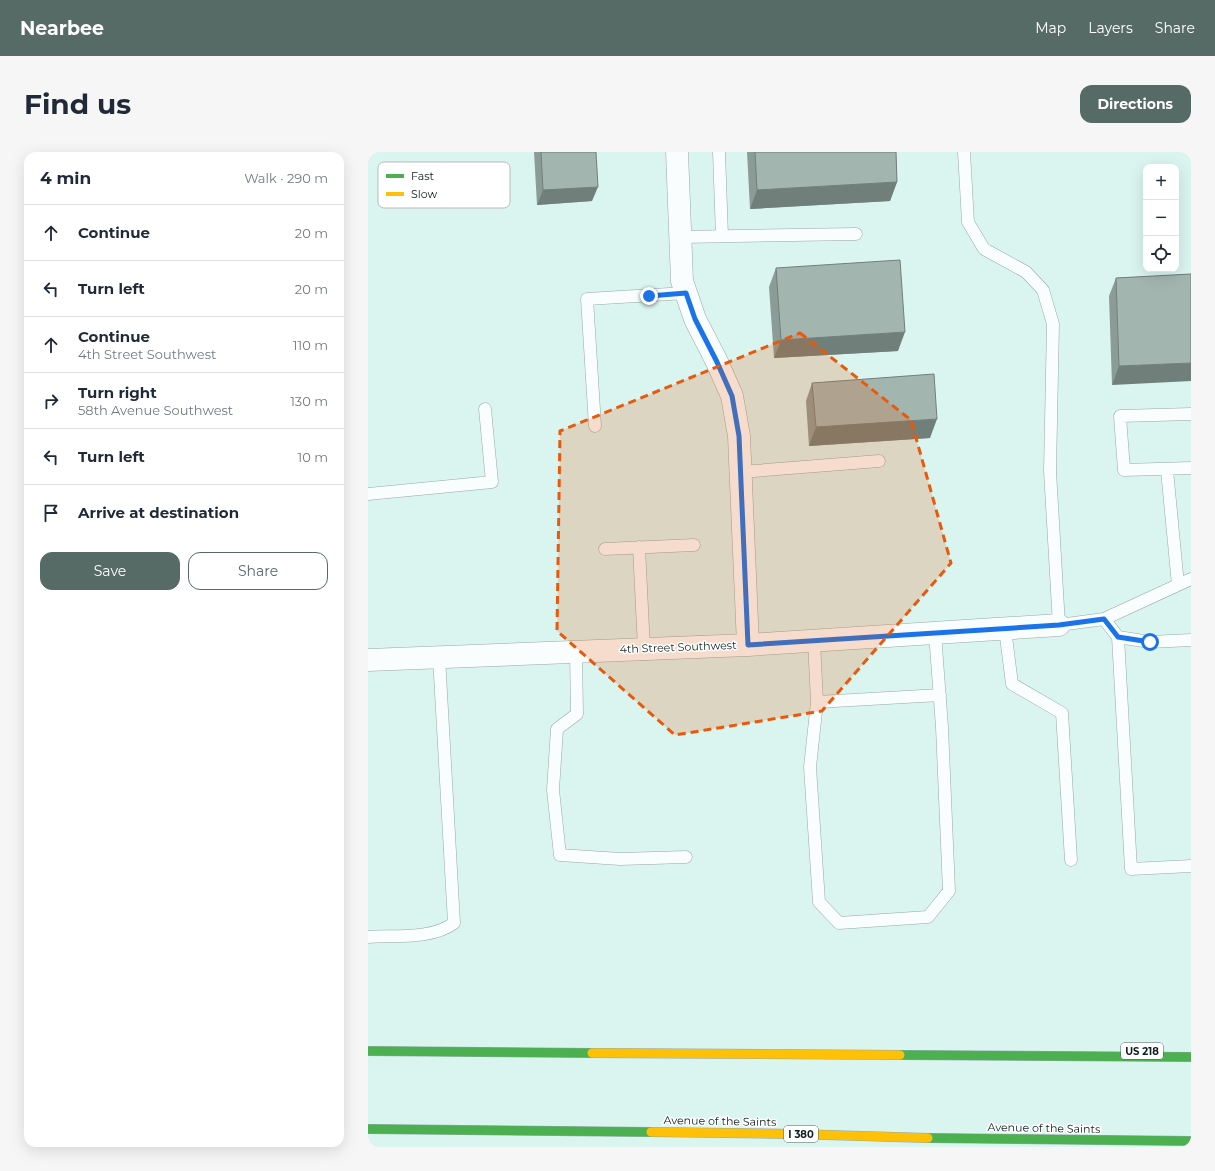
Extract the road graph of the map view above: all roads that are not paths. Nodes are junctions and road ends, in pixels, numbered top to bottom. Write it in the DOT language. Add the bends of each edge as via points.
graph roads {
  1 [pos="677,152"];
  2 [pos="719,152"];
  3 [pos="964,152"];
  4 [pos="856,234"];
  5 [pos="722,236"];
  6 [pos="681,238"];
  7 [pos="686,293"];
  8 [pos="485,409"];
  9 [pos="1191,414"];
  10 [pos="595,426"];
  11 [pos="878,461"];
  12 [pos="1191,468"];
  13 [pos="1167,470"];
  14 [pos="741,472"];
  15 [pos="368,494"];
  16 [pos="694,545"];
  17 [pos="639,547"];
  18 [pos="605,549"];
  19 [pos="1191,579"];
  20 [pos="1178,585"];
  21 [pos="1104,619"];
  22 [pos="1059,625"];
  23 [pos="1005,629"];
  24 [pos="935,633"];
  25 [pos="1118,637"];
  26 [pos="814,640"];
  27 [pos="1191,640"];
  28 [pos="748,645"];
  29 [pos="644,649"];
  30 [pos="576,652"];
  31 [pos="439,657"];
  32 [pos="368,660"];
  33 [pos="940,695"];
  34 [pos="817,702"];
  35 [pos="686,857"];
  36 [pos="1071,860"];
  37 [pos="1191,866"];
  38 [pos="368,937"];
  39 [pos="1191,1047"];
  40 [pos="368,1052"];
  41 [pos="1093,1055"];
  42 [pos="1191,1057"];
  43 [pos="368,1129"];
  44 [pos="878,1138"];
  45 [pos="1191,1141"];
  46 [pos="978,1147"];
  1 -- 6 [label="street"];
  2 -- 5 [label="lane"];
  3 -- 22 [label="lane" via="968,222 984,249 1026,272 1043,290 1053,324 1050,471"];
  4 -- 5 [label="lane"];
  5 -- 6 [label="lane"];
  6 -- 7 [label="street" via="682,281"];
  7 -- 10 [label="lane" via="587,299"];
  7 -- 14 [label="street" via="695,319 732,396 739,436"];
  8 -- 15 [label="lane" via="492,482"];
  9 -- 13 [label="lane" via="1120,416 1124,470"];
  11 -- 14 [label="lane"];
  12 -- 13 [label="lane"];
  13 -- 20 [label="lane"];
  14 -- 28 [label="street"];
  16 -- 17 [label="lane"];
  17 -- 18 [label="lane"];
  17 -- 29 [label="lane"];
  19 -- 20 [label="lane"];
  20 -- 21 [label="lane"];
  21 -- 22 [label="lane"];
  21 -- 25 [label="lane"];
  22 -- 23 [label="street, 4th Street Southwest"];
  23 -- 24 [label="street, 4th Street Southwest"];
  23 -- 36 [label="lane" via="1012,684 1062,713"];
  24 -- 26 [label="street, 4th Street Southwest"];
  24 -- 33 [label="lane"];
  25 -- 27 [label="lane" via="1150,642"];
  25 -- 37 [label="lane" via="1132,869"];
  26 -- 28 [label="street, 4th Street Southwest"];
  26 -- 34 [label="lane"];
  28 -- 29 [label="street, 4th Street Southwest"];
  29 -- 30 [label="street, 4th Street Southwest"];
  30 -- 31 [label="street, 4th Street Southwest"];
  30 -- 35 [label="lane" via="577,714 557,729 553,790 560,855 620,859"];
  31 -- 32 [label="street, 4th Street Southwest"];
  31 -- 38 [label="lane" via="454,923 444,930 427,933"];
  33 -- 34 [label="lane"];
  33 -- 34 [label="lane" via="949,891 928,917 839,923 819,902 810,767"];
  39 -- 41 [label="highway, US 218"];
  40 -- 41 [label="highway"];
  41 -- 42 [label="highway"];
  43 -- 44 [label="highway, Avenue of the Saints / I 380" via="794,1134"];
  44 -- 45 [label="highway, Avenue of the Saints / I 380"];
  44 -- 46 [label="highway"];
}
